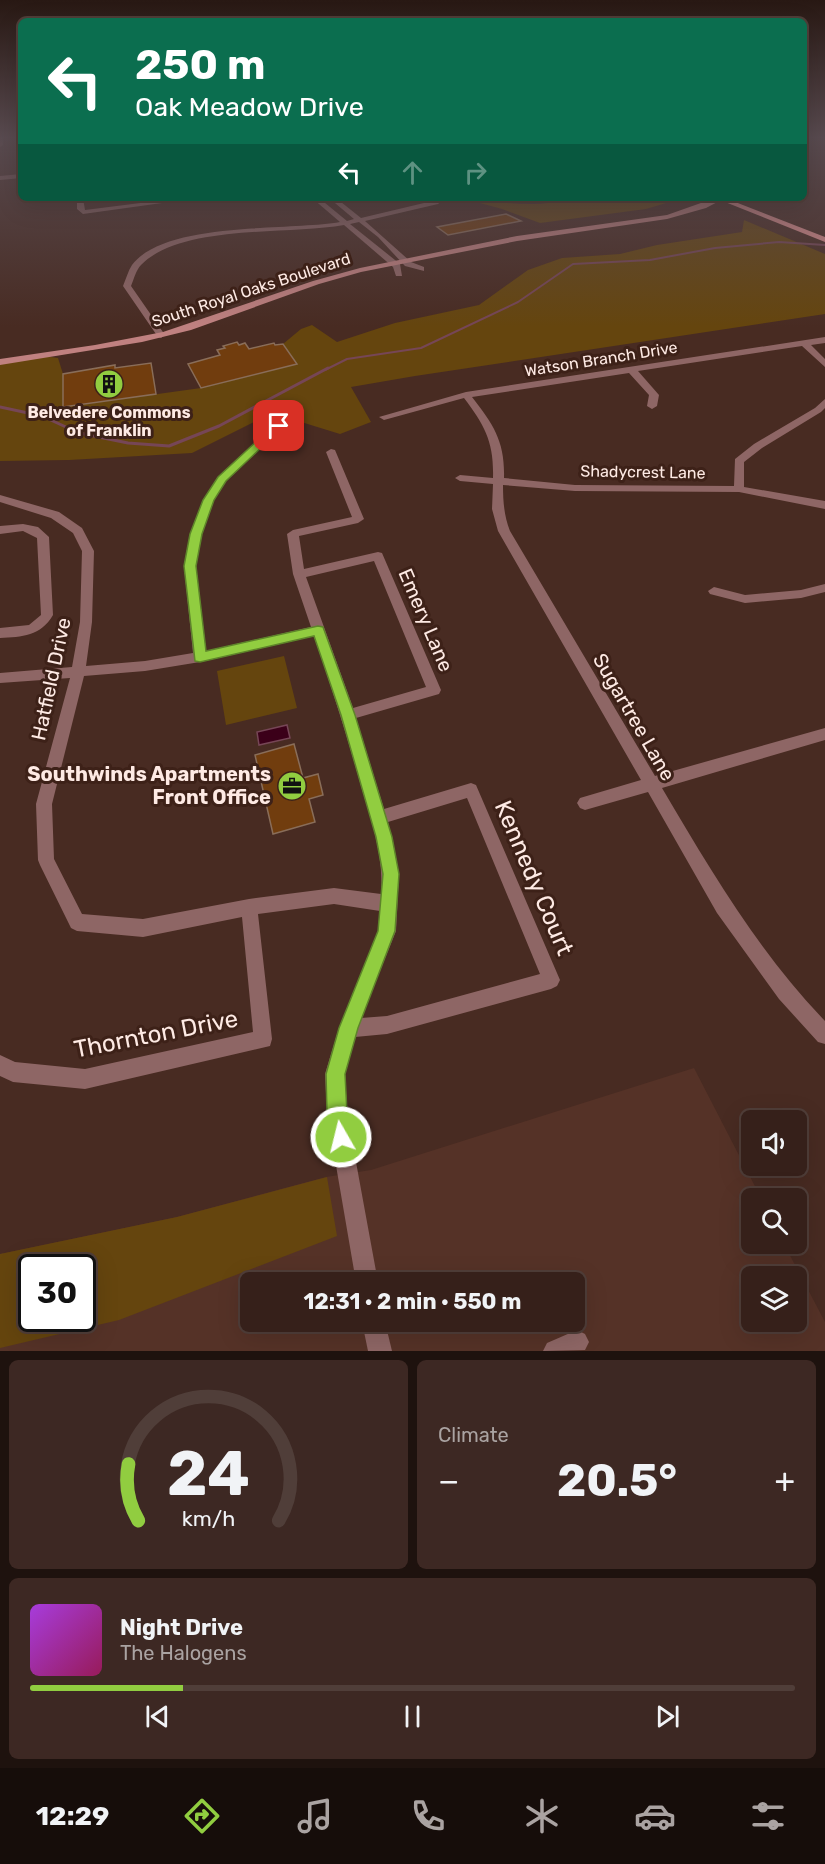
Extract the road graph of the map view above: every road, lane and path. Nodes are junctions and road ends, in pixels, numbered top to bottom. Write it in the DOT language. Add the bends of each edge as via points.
graph roads {
  1 [pos="80,201"];
  2 [pos="319,201"];
  3 [pos="336,201"];
  4 [pos="437,201"];
  5 [pos="693,201"];
  6 [pos="715,201"];
  7 [pos="728,201"];
  8 [pos="137,202"];
  9 [pos="358,219"];
  10 [pos="345,222"];
  11 [pos="825,240"];
  12 [pos="403,258"];
  13 [pos="390,261"];
  14 [pos="421,269"];
  15 [pos="399,274"];
  16 [pos="158,331"];
  17 [pos="825,340"];
  18 [pos="804,343"];
  19 [pos="0,352"];
  20 [pos="0,362"];
  21 [pos="825,364"];
  22 [pos="631,369"];
  23 [pos="466,395"];
  24 [pos="825,402"];
  25 [pos="652,406"];
  26 [pos="384,417"];
  27 [pos="279,426"];
  28 [pos="331,452"];
  29 [pos="460,478"];
  30 [pos="500,480"];
  31 [pos="739,489"];
  32 [pos="0,498"];
  33 [pos="825,505"];
  34 [pos="0,530"];
  35 [pos="299,574"];
  36 [pos="825,588"];
  37 [pos="714,591"];
  38 [pos="318,630"];
  39 [pos="0,633"];
  40 [pos="200,657"];
  41 [pos="78,672"];
  42 [pos="0,678"];
  43 [pos="348,715"];
  44 [pos="825,734"];
  45 [pos="650,783"];
  46 [pos="585,802"];
  47 [pos="379,818"];
  48 [pos="390,904"];
  49 [pos="249,907"];
  50 [pos="348,1028"];
  51 [pos="825,1035"];
  52 [pos="0,1065"];
  53 [pos="365,1272"];
  54 [pos="376,1332"];
  55 [pos="577,1342"];
  56 [pos="380,1351"];
  57 [pos="555,1351"];
  1 -- 8 [label="street" via="83,212"];
  2 -- 10 [label="street"];
  3 -- 9 [label="street"];
  4 -- 9 [label="street"];
  5 -- 12 [label="main road, South Royal Oaks Boulevard" via="657,211 530,229"];
  6 -- 12 [label="main road, South Royal Oaks Boulevard" via="667,216"];
  7 -- 11 [label="main road"];
  9 -- 10 [label="street"];
  9 -- 12 [label="street"];
  10 -- 13 [label="street"];
  10 -- 16 [label="street" via="313,228 209,234 158,250 135,268 127,286"];
  12 -- 13 [label="main road, South Royal Oaks Boulevard"];
  12 -- 14 [label="street"];
  13 -- 15 [label="street"];
  13 -- 16 [label="main road, South Royal Oaks Boulevard" via="311,275"];
  16 -- 19 [label="main road, South Royal Oaks Boulevard"];
  16 -- 20 [label="main road, South Royal Oaks Boulevard" via="102,348"];
  17 -- 18 [label="street, Watson Branch Drive"];
  18 -- 21 [label="street"];
  18 -- 22 [label="street, Watson Branch Drive"];
  22 -- 23 [label="street, Watson Branch Drive"];
  22 -- 25 [label="street" via="654,395"];
  23 -- 26 [label="street, Watson Branch Drive"];
  23 -- 30 [label="street, Sugartree Lane" via="496,441"];
  24 -- 31 [label="street" via="739,461"];
  27 -- 40 [label="street" via="222,479 208,500 196,534 190,566"];
  28 -- 35 [label="street" via="358,519 292,534"];
  29 -- 30 [label="street, Shadycrest Lane"];
  30 -- 31 [label="street, Shadycrest Lane" via="575,488"];
  30 -- 45 [label="street, Sugartree Lane" via="496,505 504,531"];
  31 -- 33 [label="street, Shadycrest Lane"];
  32 -- 41 [label="street, Hatfield Drive" via="55,515 78,531 88,551 86,622"];
  34 -- 39 [label="street" via="23,527 43,537 46,615 36,628"];
  35 -- 38 [label="street"];
  35 -- 43 [label="street, Emery Lane" via="378,556 434,690"];
  36 -- 37 [label="street" via="745,599"];
  38 -- 40 [label="street"];
  38 -- 43 [label="street"];
  40 -- 41 [label="street"];
  41 -- 42 [label="street"];
  41 -- 49 [label="street, Hatfield Drive" via="44,804 46,860 77,922 143,928"];
  43 -- 47 [label="street"];
  44 -- 45 [label="street"];
  45 -- 46 [label="street"];
  45 -- 51 [label="street, Sugartree Lane" via="741,935 785,993"];
  47 -- 48 [label="street" via="391,874"];
  47 -- 50 [label="street, Kennedy Court" via="471,790 550,980 387,1025"];
  48 -- 49 [label="street, Hatfield Drive" via="334,896"];
  48 -- 50 [label="street" via="381,950"];
  49 -- 52 [label="street, Thornton Drive" via="263,1040 85,1079 13,1072"];
  50 -- 53 [label="street" via="335,1074 337,1113"];
  54 -- 56 [label="street"];
  55 -- 57 [label="street"];
}
